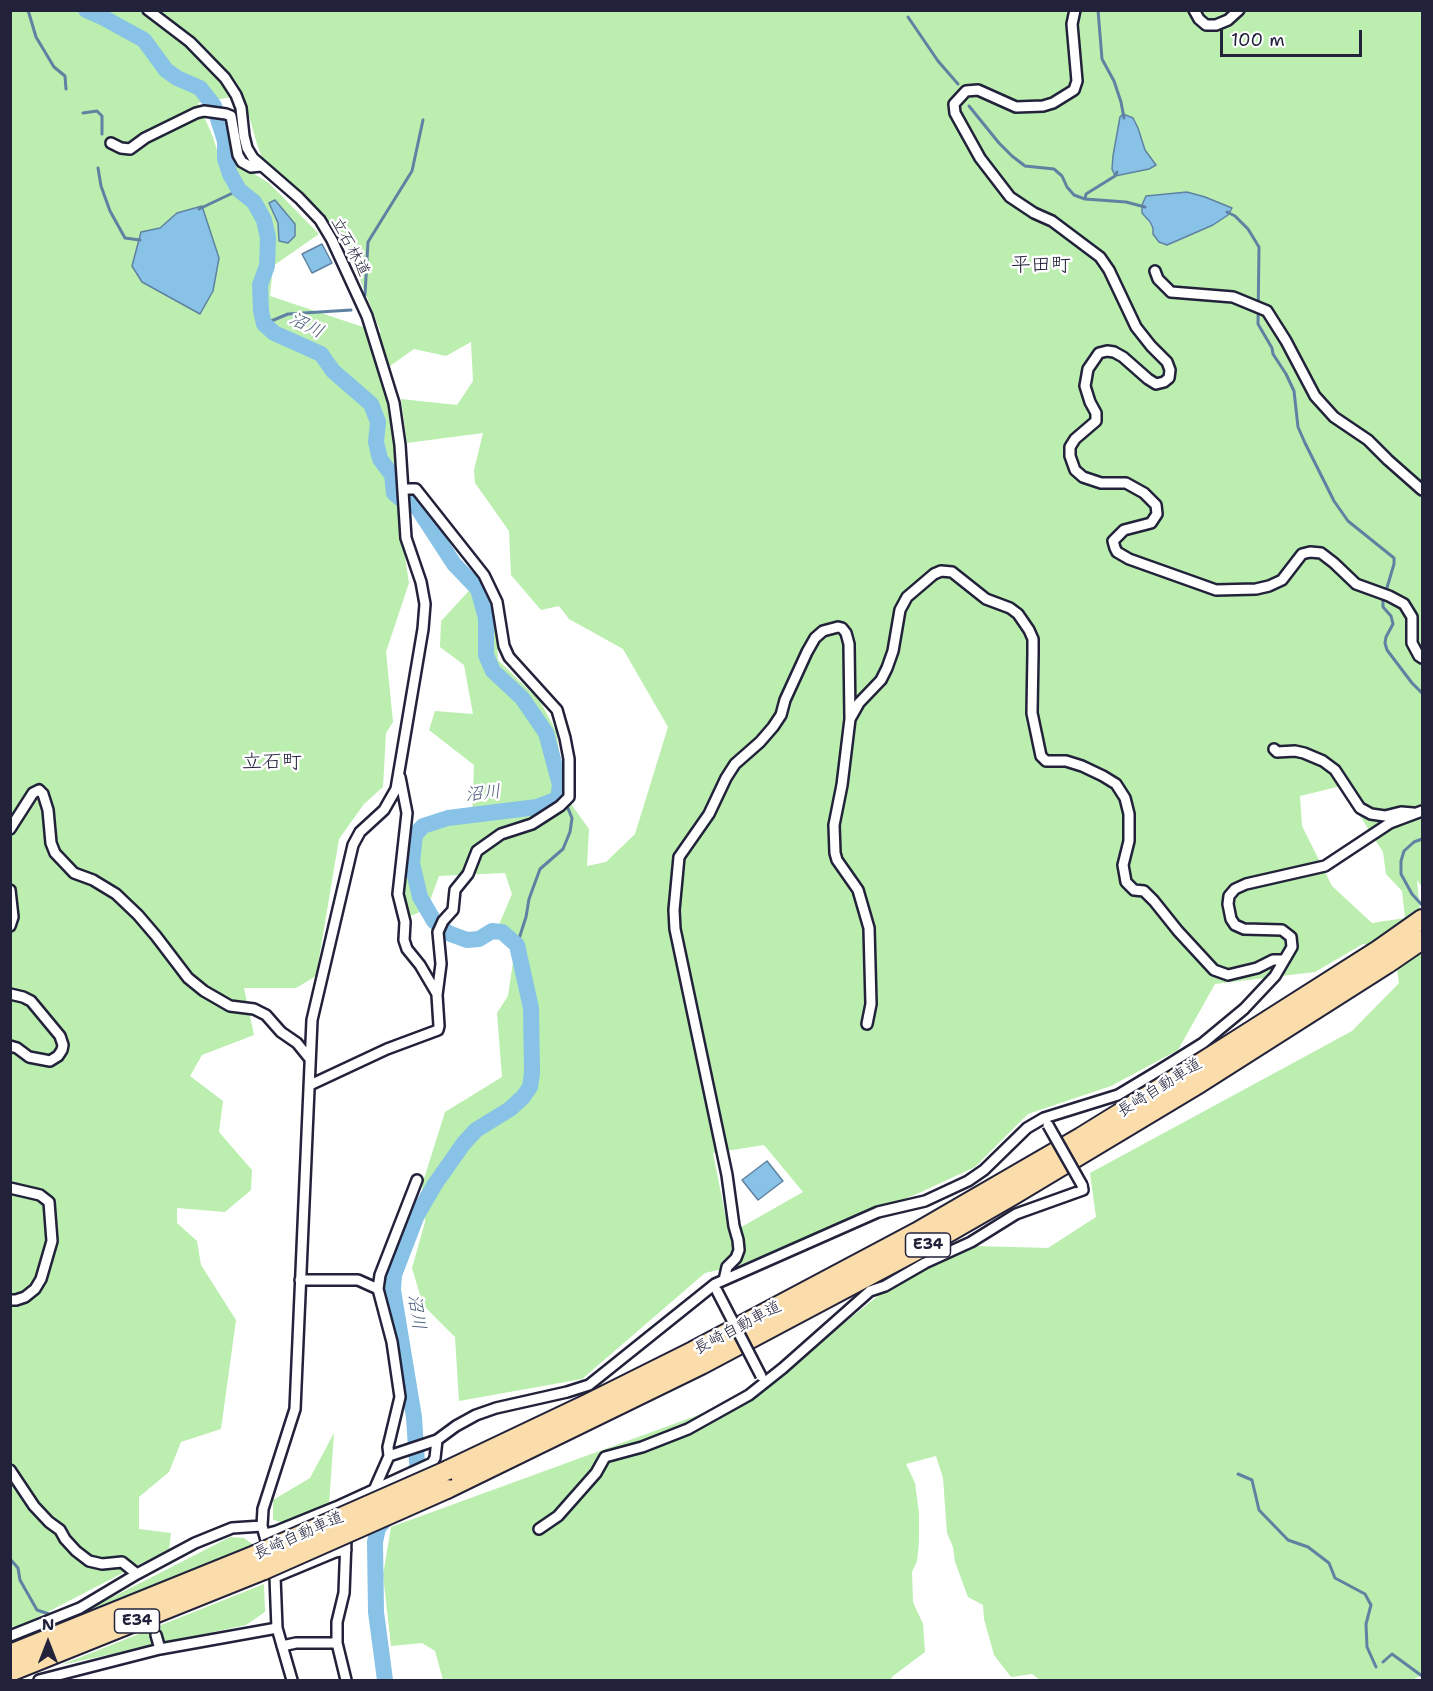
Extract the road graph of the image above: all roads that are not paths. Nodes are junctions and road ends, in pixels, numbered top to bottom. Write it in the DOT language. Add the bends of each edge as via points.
graph roads {
  1 [pos="148,10"];
  2 [pos="1075,10"];
  3 [pos="1194,10"];
  4 [pos="1239,10"];
  5 [pos="111,142"];
  6 [pos="261,166"];
  7 [pos="1155,271"];
  8 [pos="403,489"];
  9 [pos="1422,490"];
  10 [pos="1422,658"];
  11 [pos="850,719"];
  12 [pos="1274,749"];
  13 [pos="399,775"];
  14 [pos="1419,812"];
  15 [pos="10,829"];
  16 [pos="10,890"];
  17 [pos="1422,919"];
  18 [pos="10,926"];
  19 [pos="1422,940"];
  20 [pos="1383,957"];
  21 [pos="1284,960"];
  22 [pos="10,994"];
  23 [pos="437,995"];
  24 [pos="867,1024"];
  25 [pos="10,1046"];
  26 [pos="310,1059"];
  27 [pos="310,1085"];
  28 [pos="1046,1122"];
  29 [pos="417,1180"];
  30 [pos="10,1188"];
  31 [pos="300,1280"];
  32 [pos="719,1285"];
  33 [pos="378,1289"];
  34 [pos="10,1300"];
  35 [pos="763,1379"];
  36 [pos="438,1440"];
  37 [pos="389,1456"];
  38 [pos="10,1470"];
  39 [pos="374,1490"];
  40 [pos="336,1507"];
  41 [pos="539,1529"];
  42 [pos="264,1530"];
  43 [pos="346,1550"];
  44 [pos="265,1567"];
  45 [pos="134,1576"];
  46 [pos="137,1588"];
  47 [pos="277,1628"];
  48 [pos="156,1635"];
  49 [pos="10,1636"];
  50 [pos="336,1643"];
  51 [pos="282,1646"];
  52 [pos="160,1648"];
  53 [pos="10,1654"];
  54 [pos="10,1672"];
  55 [pos="39,1680"];
  56 [pos="292,1680"];
  57 [pos="346,1680"];
  1 -- 6 [label="street, 立石林道" via="190,42 225,78 241,108 247,148"];
  2 -- 10 [label="street" via="1074,90 1043,106 1016,107 978,90 966,91 954,104 961,126 980,158 1011,197 1100,257 1136,327 1170,370 1169,378 1156,384 1123,357 1107,351 1099,353 1088,369 1085,386 1096,421 1070,447 1075,470 1101,483 1126,483 1144,493 1156,505 1158,514 1151,523 1124,530 1113,542 1117,552 1216,590 1269,586 1282,580 1302,555 1321,553 1356,584 1404,604 1412,617 1412,643"];
  3 -- 4 [label="street" via="1206,25 1228,20"];
  5 -- 6 [label="street" via="130,149 204,111 226,114 231,116 242,162 251,167"];
  6 -- 8 [label="street, 立石林道" via="320,220 367,316 394,403"];
  7 -- 9 [label="street" via="1171,292 1233,297 1267,311 1315,396 1334,417 1368,440"];
  8 -- 13 [label="street, 立石林道" via="406,538 425,604"];
  8 -- 23 [label="street" via="416,489 484,575 497,602 509,657 557,710 569,759 569,797 532,824 501,834 477,851 468,874 455,890 453,910 438,932 441,964"];
  11 -- 21 [label="street" via="887,668 900,610 907,597 934,574 952,572 986,599 1018,614 1029,630 1034,653 1032,713 1041,756 1046,761 1082,765 1116,784 1120,791 1129,814 1129,841 1123,865 1126,882 1134,890 1144,891 1214,970 1228,975"];
  11 -- 24 [label="street" via="834,847 837,861 858,890 868,928 871,1004"];
  11 -- 32 [label="street" via="849,644 842,628 831,627 815,638 781,715 760,742 735,764 709,814 679,858 675,929 739,1250"];
  12 -- 14 [label="street" via="1304,753 1323,761 1335,770 1360,808 1371,814"];
  13 -- 23 [label="street" via="407,813 398,894 405,922 404,940"];
  13 -- 26 [label="street" via="391,800 360,832 353,845 312,1020"];
  14 -- 21 [label="street" via="1390,823 1325,866 1235,889 1228,904 1235,925 1282,930 1290,937 1292,947"];
  15 -- 26 [label="street" via="33,793 39,790 48,810 55,853 74,873 103,885 123,901 204,992 230,1006 266,1015"];
  16 -- 18 [label="street"];
  17 -- 20 [label="highway, 長崎自動車道 / E34"];
  19 -- 20 [label="highway, 長崎自動車道 / E34"];
  20 -- 44 [label="highway, 長崎自動車道 / E34, bridge" via="917,1232"];
  20 -- 44 [label="highway, 長崎自動車道 / E34, bridge" via="1200,1083 915,1251 701,1365 447,1489"];
  21 -- 28 [label="street" via="1275,976 1244,1009 1203,1042 1118,1095"];
  22 -- 25 [label="street" via="31,1001 63,1045 58,1056 50,1061 29,1057"];
  23 -- 27 [label="street" via="438,1030"];
  26 -- 27 [label="street"];
  27 -- 31 [label="street"];
  28 -- 32 [label="street" via="1027,1128 968,1181 925,1201 878,1212"];
  28 -- 35 [label="street, bridge" via="1083,1190 1016,1214 971,1242 870,1291"];
  29 -- 33 [label="street"];
  30 -- 34 [label="street" via="40,1195 49,1202 52,1241 35,1289 25,1297"];
  31 -- 33 [label="street" via="358,1280"];
  31 -- 42 [label="street" via="295,1409 266,1496"];
  32 -- 35 [label="street, bridge"];
  32 -- 36 [label="street" via="589,1385 496,1407 456,1426"];
  33 -- 37 [label="street" via="392,1342 400,1397"];
  35 -- 41 [label="street" via="749,1395 688,1429 605,1457 572,1502"];
  36 -- 37 [label="street"];
  36 -- 39 [label="street" via="432,1463"];
  37 -- 39 [label="street"];
  38 -- 45 [label="street" via="34,1506 76,1551 89,1561 122,1562"];
  39 -- 40 [label="street"];
  40 -- 42 [label="street" via="277,1531"];
  40 -- 43 [label="street"];
  42 -- 44 [label="street"];
  42 -- 45 [label="street" via="232,1528"];
  43 -- 44 [label="street"];
  43 -- 50 [label="street"];
  44 -- 47 [label="street"];
  44 -- 53 [label="highway, 長崎自動車道 / E34"];
  44 -- 54 [label="highway, 長崎自動車道 / E34"];
  45 -- 46 [label="street"];
  45 -- 49 [label="street" via="80,1608"];
  47 -- 51 [label="street"];
  47 -- 52 [label="street"];
  48 -- 52 [label="street"];
  50 -- 51 [label="street"];
  50 -- 57 [label="street"];
  51 -- 56 [label="street"];
  52 -- 55 [label="street"];
}
